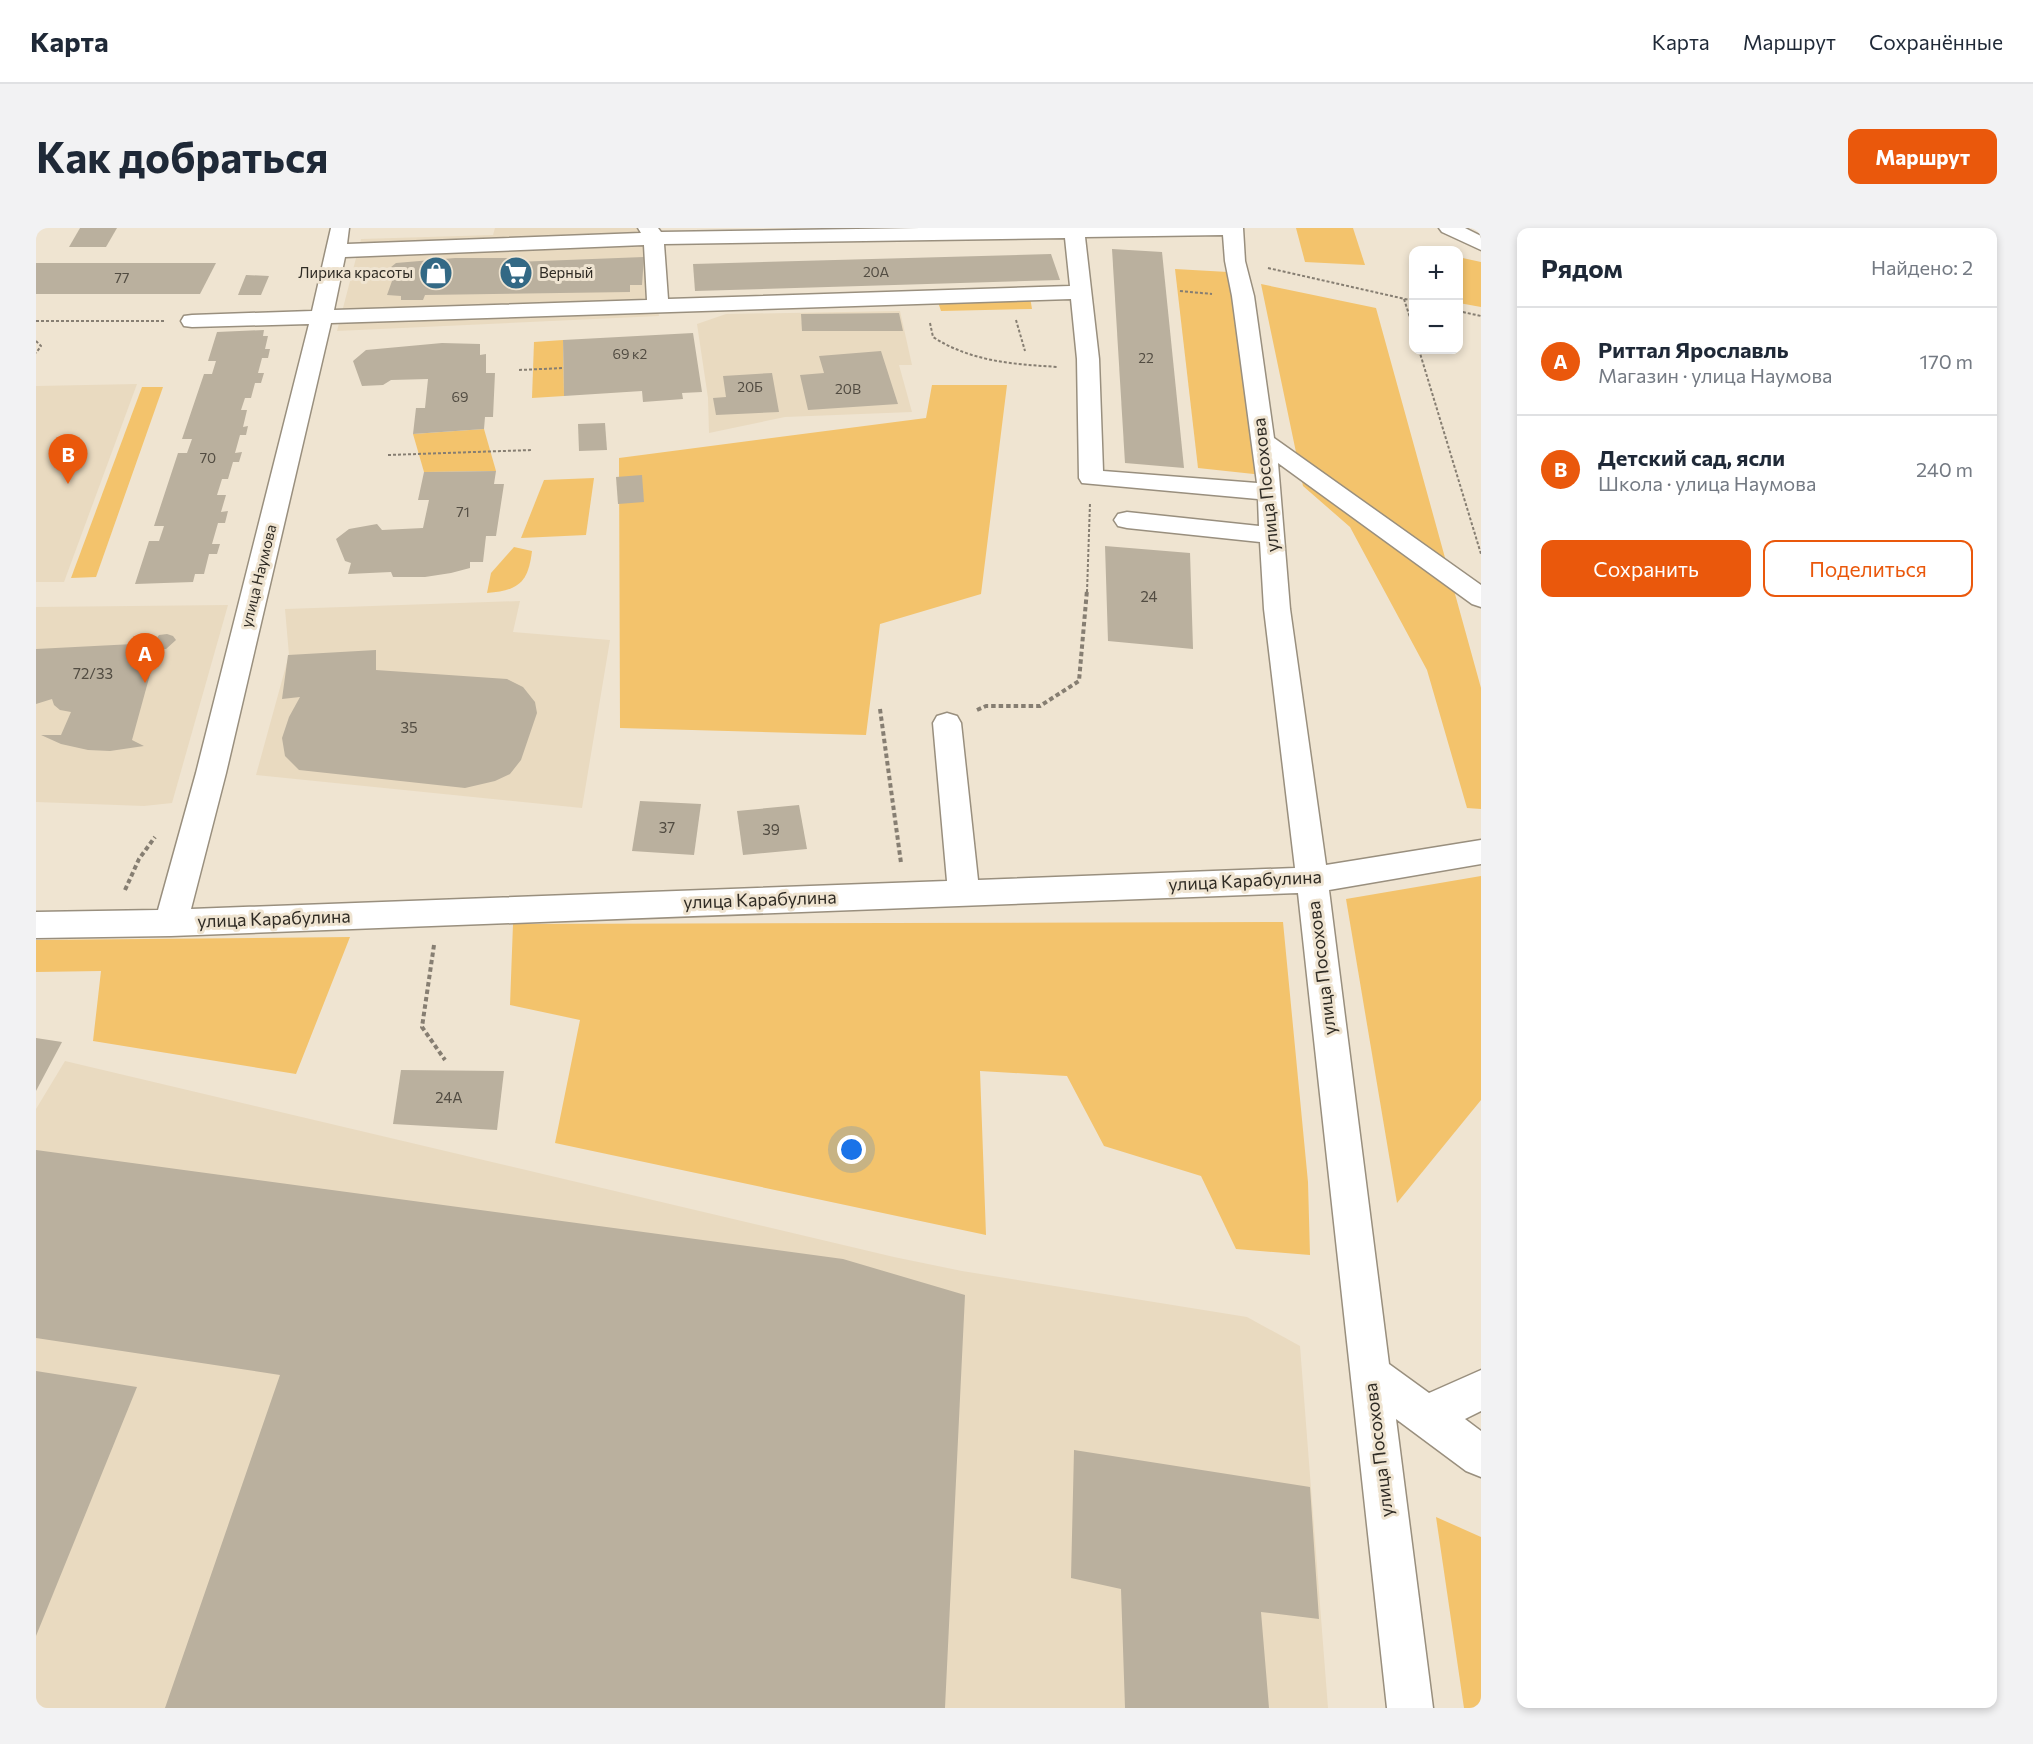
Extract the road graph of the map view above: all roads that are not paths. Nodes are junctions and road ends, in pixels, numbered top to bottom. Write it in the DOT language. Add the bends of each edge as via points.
graph roads {
  1 [pos="1449,228"];
  2 [pos="1227,229"];
  3 [pos="651,233"];
  4 [pos="1075,235"];
  5 [pos="338,240"];
  6 [pos="1481,244"];
  7 [pos="1082,292"];
  8 [pos="658,305"];
  9 [pos="322,316"];
  10 [pos="192,321"];
  11 [pos="1263,441"];
  12 [pos="1270,492"];
  13 [pos="1126,520"];
  14 [pos="1272,535"];
  15 [pos="1481,598"];
  16 [pos="947,723"];
  17 [pos="1481,852"];
  18 [pos="1312,880"];
  19 [pos="964,893"];
  20 [pos="171,923"];
  21 [pos="36,925"];
  22 [pos="1370,1375"];
  23 [pos="1481,1390"];
  24 [pos="1426,1416"];
  25 [pos="1481,1456"];
  26 [pos="1410,1708"];
  1 -- 6 [label="street"];
  2 -- 4 [label="street"];
  2 -- 11 [label="street, улица Посохова" via="1243,296"];
  3 -- 4 [label="street"];
  3 -- 5 [label="street"];
  3 -- 8 [label="street"];
  4 -- 7 [label="street"];
  5 -- 9 [label="street, улица Наумова"];
  7 -- 8 [label="street"];
  7 -- 12 [label="street" via="1091,478"];
  8 -- 9 [label="street"];
  9 -- 10 [label="street"];
  9 -- 20 [label="street, улица Наумова"];
  11 -- 12 [label="street, улица Посохова"];
  11 -- 15 [label="street"];
  12 -- 14 [label="street, улица Посохова"];
  13 -- 14 [label="street"];
  14 -- 18 [label="street, улица Посохова" via="1277,609"];
  16 -- 19 [label="street"];
  17 -- 18 [label="street, улица Карабулина"];
  18 -- 19 [label="street, улица Карабулина"];
  18 -- 22 [label="street, улица Посохова"];
  19 -- 20 [label="street, улица Карабулина"];
  20 -- 21 [label="street, улица Карабулина"];
  22 -- 24 [label="street"];
  22 -- 26 [label="street, улица Посохова"];
  23 -- 24 [label="street"];
  24 -- 25 [label="street"];
}
